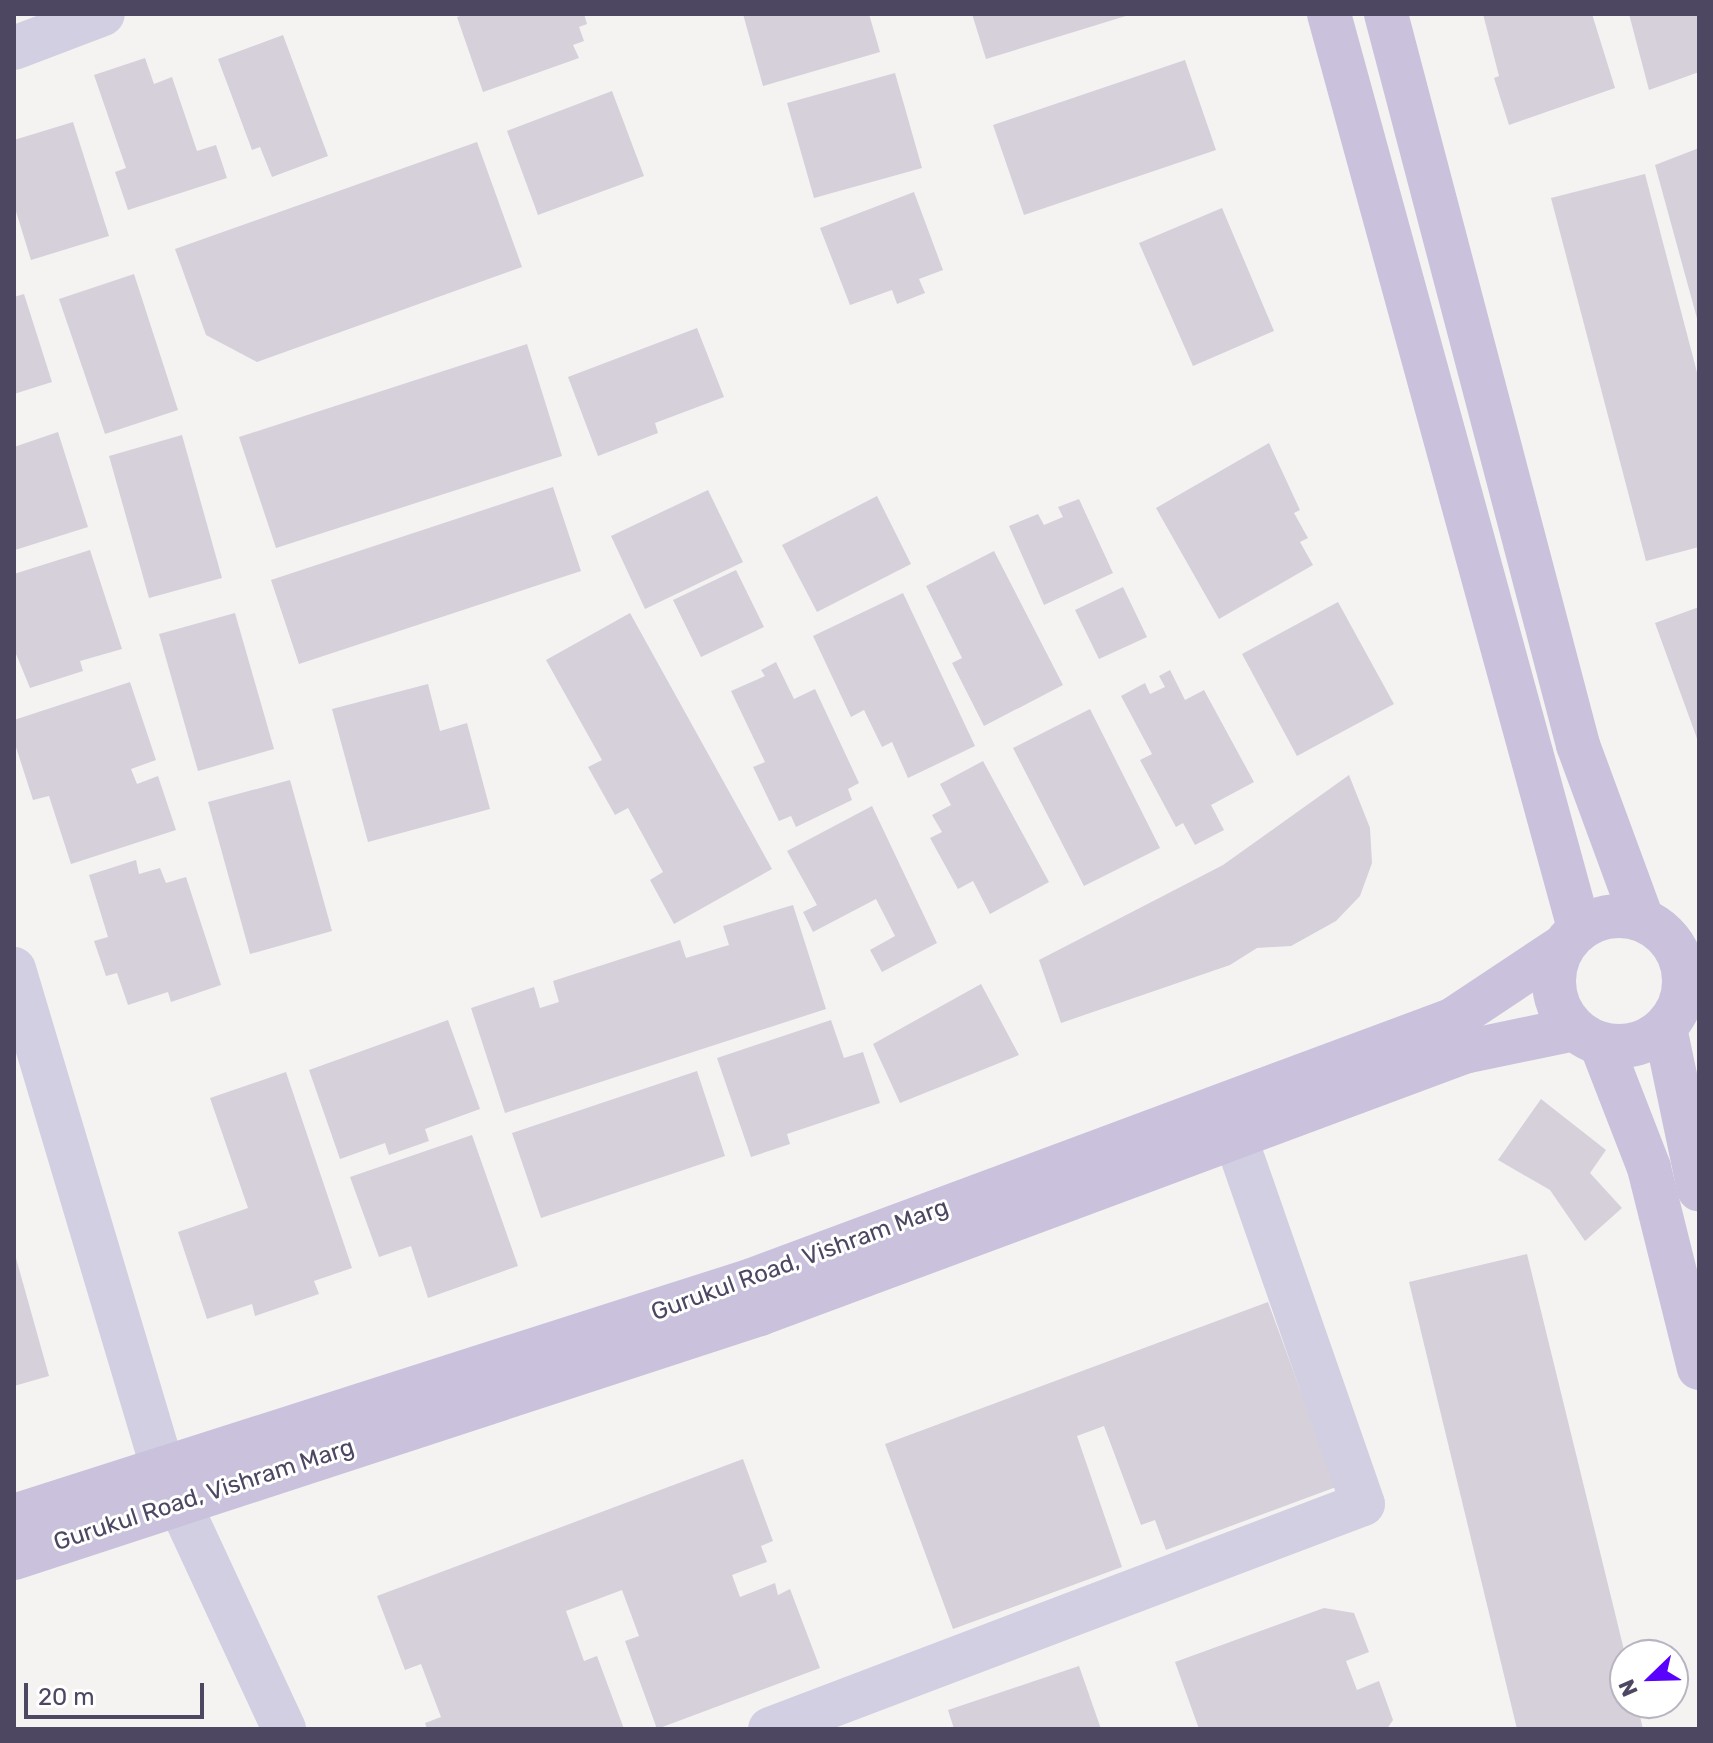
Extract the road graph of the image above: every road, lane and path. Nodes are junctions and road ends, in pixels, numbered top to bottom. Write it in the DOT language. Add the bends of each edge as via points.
graph roads {
  1 [pos="103,14"];
  2 [pos="1329,14"];
  3 [pos="1386,14"];
  4 [pos="14,48"];
  5 [pos="1667,925"];
  6 [pos="1570,938"];
  7 [pos="14,969"];
  8 [pos="1682,1009"];
  9 [pos="1587,1036"];
  10 [pos="1235,1137"];
  11 [pos="1699,1189"];
  12 [pos="1699,1368"];
  13 [pos="172,1484"];
  14 [pos="14,1516"];
  15 [pos="14,1558"];
  16 [pos="284,1729"];
  17 [pos="770,1729"];
  1 -- 4 [label="street"];
  2 -- 6 [label="street"];
  3 -- 5 [label="street" via="1578,745"];
  5 -- 6 [label="street" via="1599,918"];
  5 -- 8 [label="street" via="1685,982"];
  6 -- 9 [label="street" via="1553,988"];
  6 -- 13 [label="street, Gurukul Road, Vishram Marg" via="1452,1020 749,1281"];
  7 -- 13 [label="street"];
  8 -- 9 [label="street" via="1646,1041 1624,1047"];
  8 -- 11 [label="street"];
  9 -- 10 [label="street, Gurukul Road, Vishram Marg" via="1464,1052"];
  9 -- 12 [label="street" via="1649,1168"];
  10 -- 13 [label="street, Gurukul Road, Vishram Marg" via="760,1314"];
  10 -- 17 [label="street" via="1363,1504"];
  13 -- 14 [label="street, Gurukul Road, Vishram Marg"];
  13 -- 15 [label="street, Gurukul Road, Vishram Marg"];
  13 -- 16 [label="street"];
}
